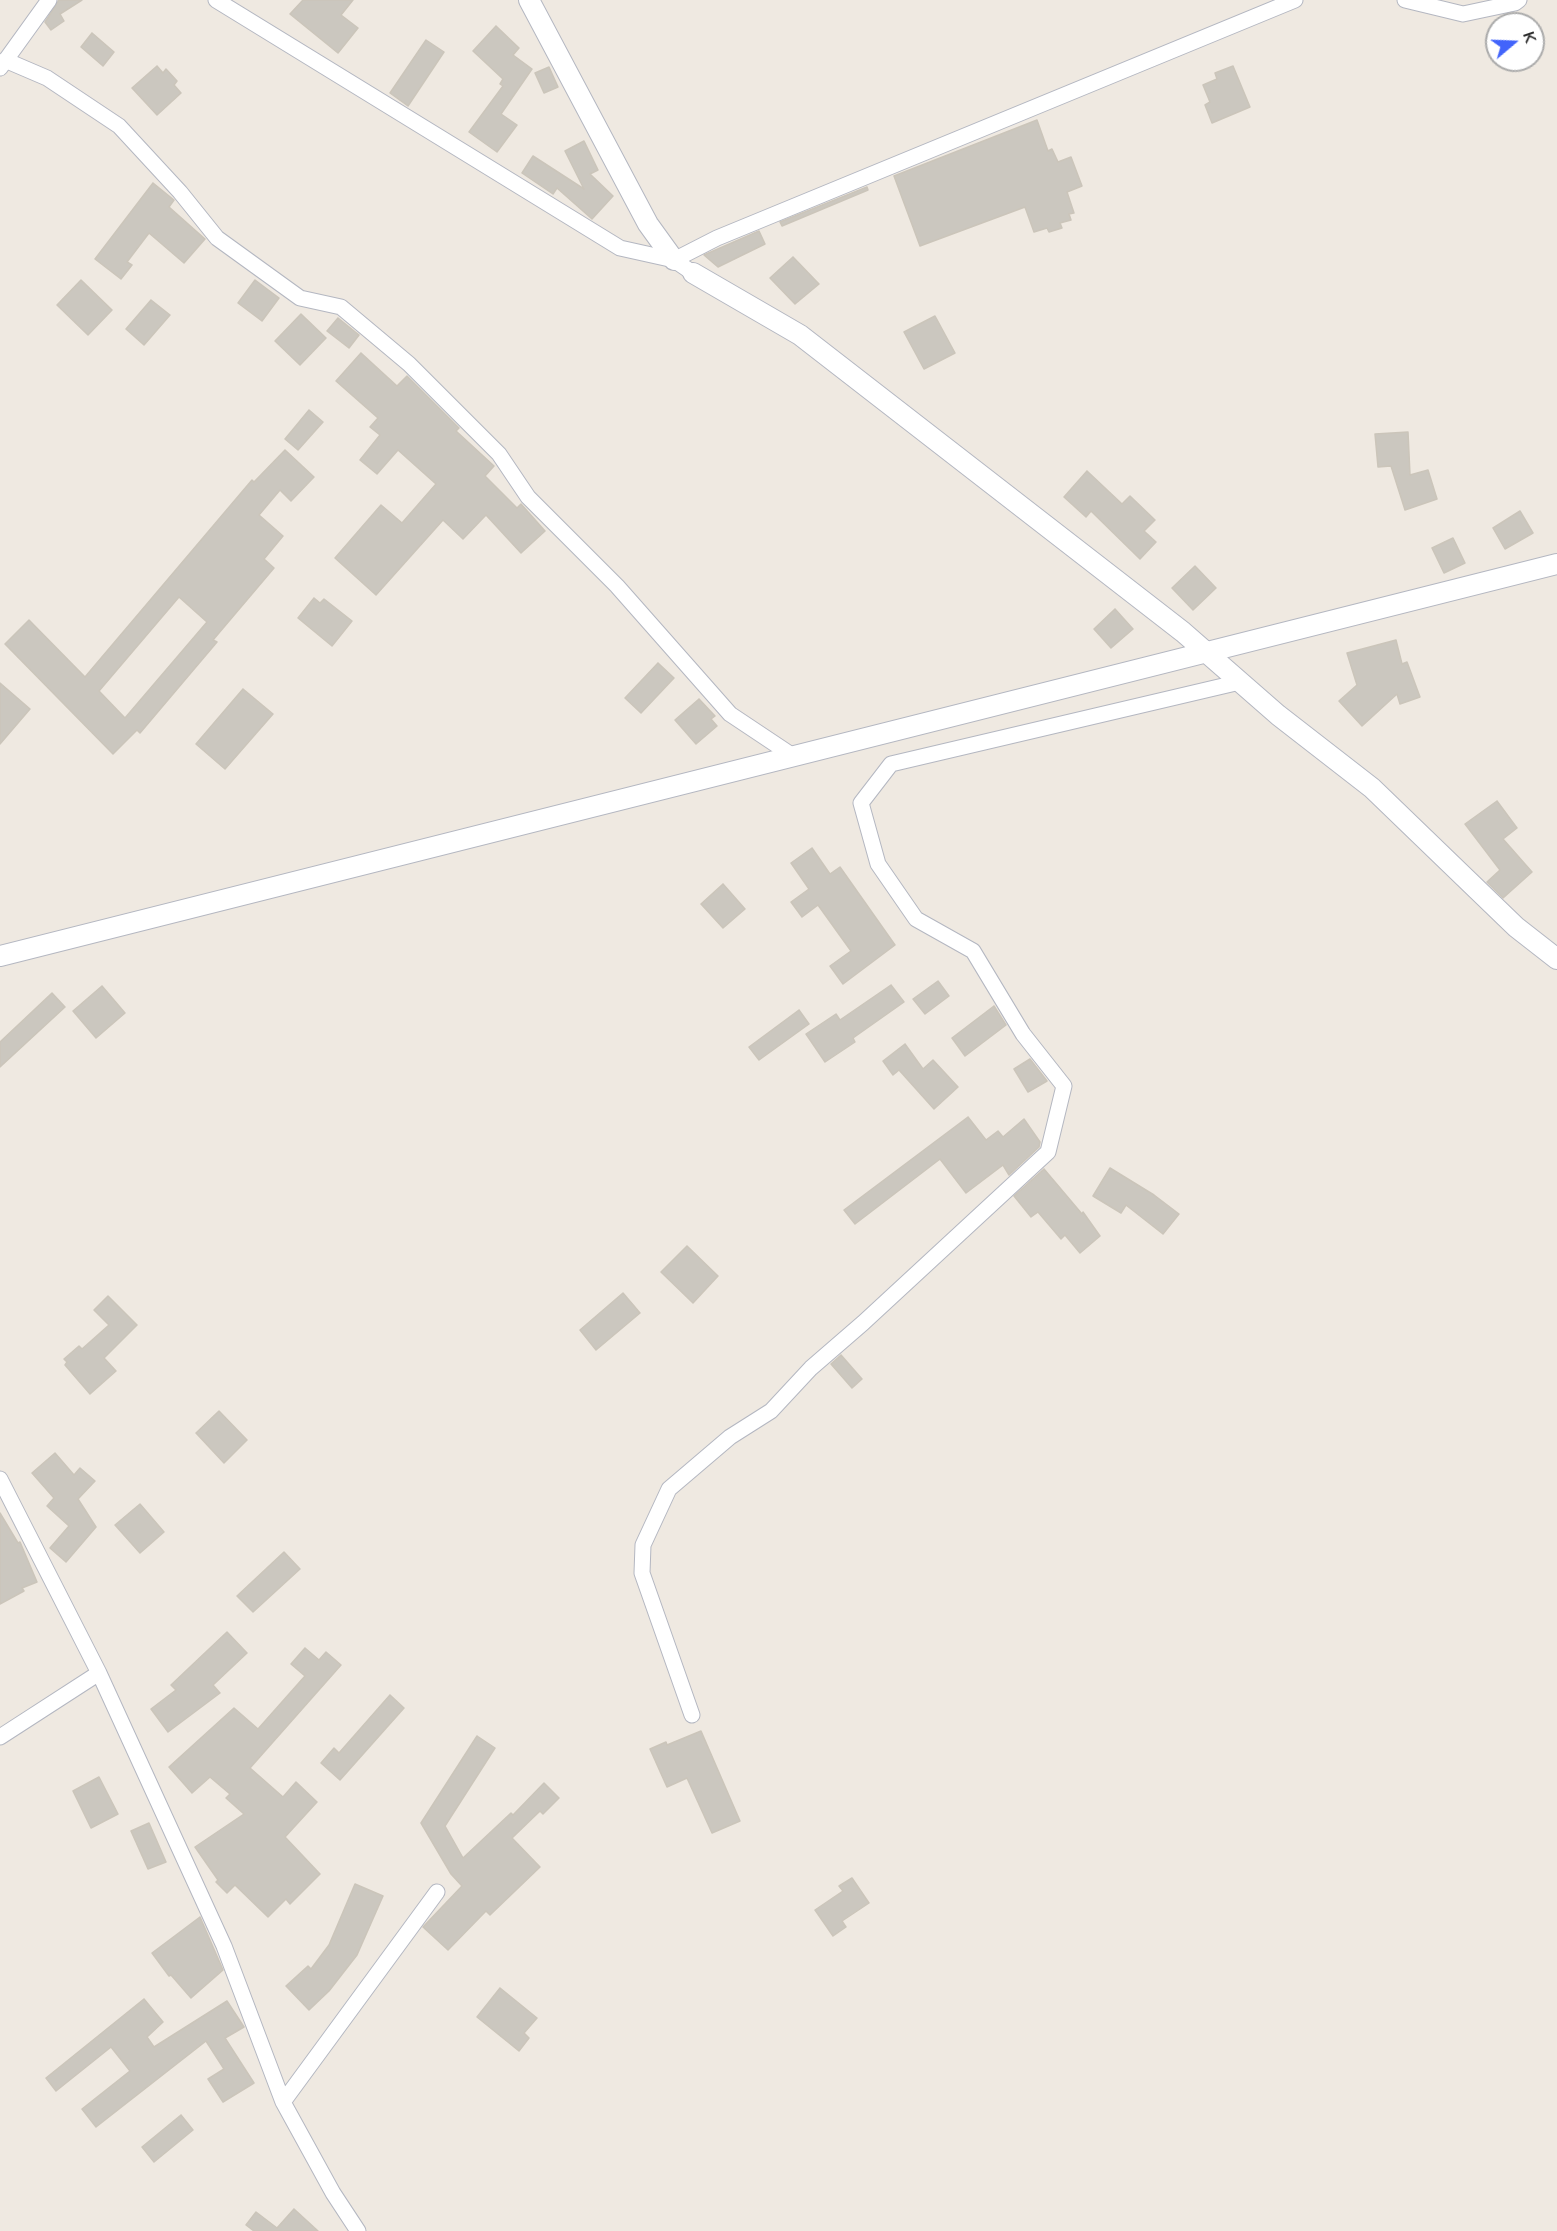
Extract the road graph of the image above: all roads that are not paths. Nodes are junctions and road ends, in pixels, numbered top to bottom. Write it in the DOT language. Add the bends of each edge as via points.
graph roads {
  1 [pos="49,0"];
  2 [pos="216,0"];
  3 [pos="529,0"];
  4 [pos="1295,0"];
  5 [pos="1405,0"];
  6 [pos="1519,0"];
  7 [pos="2,64"];
  8 [pos="674,260"];
  9 [pos="693,273"];
  10 [pos="1557,564"];
  11 [pos="1207,653"];
  12 [pos="1240,682"];
  13 [pos="793,756"];
  14 [pos="0,956"];
  15 [pos="1557,959"];
  16 [pos="0,1479"];
  17 [pos="99,1673"];
  18 [pos="692,1714"];
  19 [pos="0,1737"];
  20 [pos="437,1892"];
  21 [pos="284,2102"];
  22 [pos="358,2231"];
  1 -- 7 [label="street"];
  2 -- 8 [label="street" via="620,248"];
  3 -- 8 [label="street" via="648,224"];
  4 -- 8 [label="street" via="717,238"];
  5 -- 6 [label="street" via="1463,14"];
  7 -- 13 [label="street" via="47,78 119,126 217,238 300,298 342,307 409,364 500,454 528,497 617,586 730,714"];
  8 -- 9 [label="street"];
  9 -- 11 [label="street" via="800,335"];
  10 -- 11 [label="street"];
  11 -- 12 [label="street"];
  11 -- 13 [label="street"];
  12 -- 15 [label="street" via="1372,788 1516,927"];
  12 -- 18 [label="street" via="891,764 861,803 878,864 916,919 973,951 1023,1034 1064,1086 1048,1152 811,1368 771,1411 730,1437 669,1489 643,1545 642,1574"];
  13 -- 14 [label="street"];
  16 -- 17 [label="street"];
  17 -- 19 [label="street"];
  17 -- 21 [label="street" via="224,1946"];
  20 -- 21 [label="street"];
  21 -- 22 [label="street"];
}
